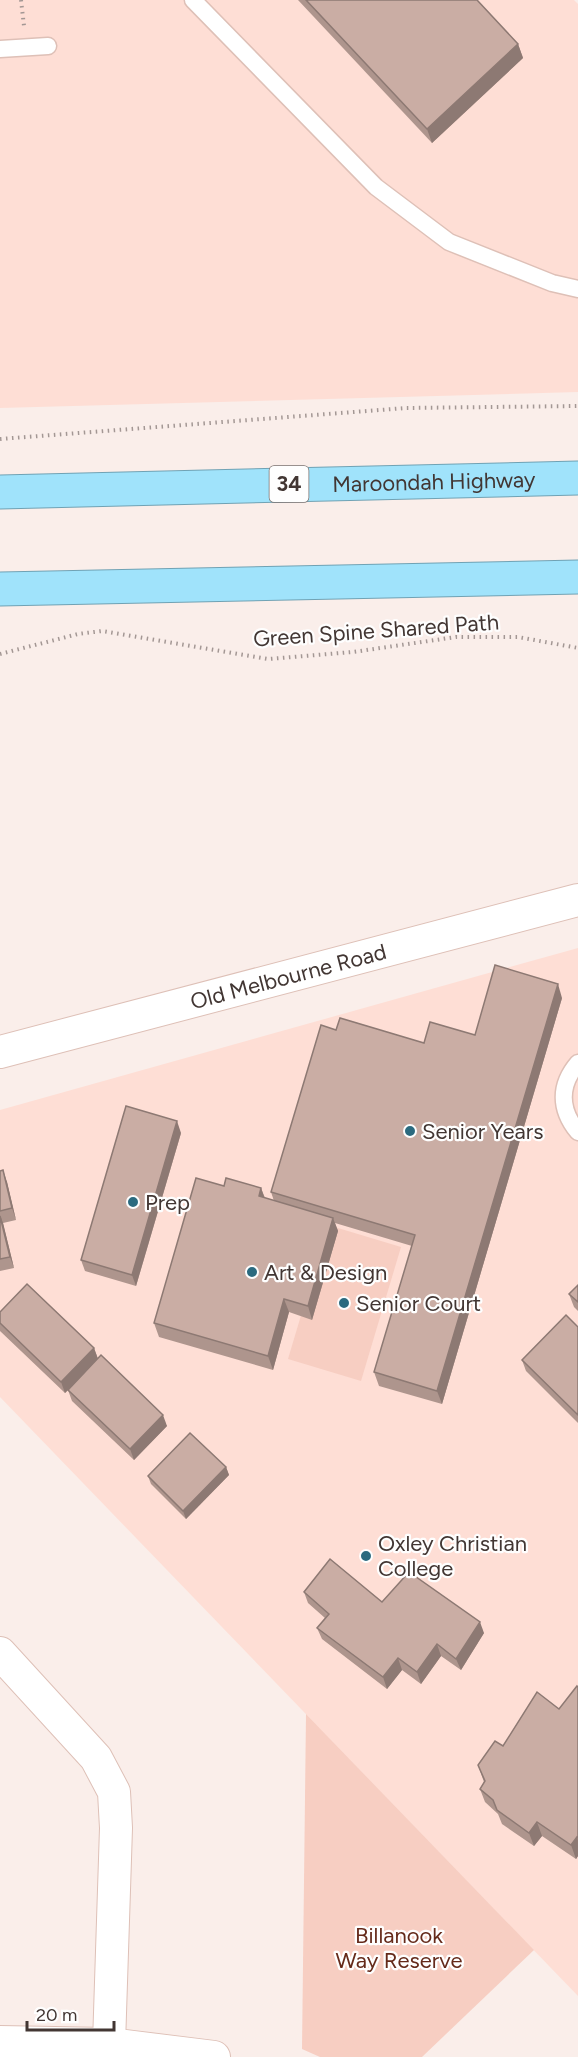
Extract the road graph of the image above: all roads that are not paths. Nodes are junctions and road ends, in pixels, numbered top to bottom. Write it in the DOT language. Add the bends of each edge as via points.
graph roads {
  1 [pos="193,0"];
  2 [pos="48,46"];
  3 [pos="0,49"];
  4 [pos="578,289"];
  5 [pos="578,478"];
  6 [pos="0,492"];
  7 [pos="578,577"];
  8 [pos="0,589"];
  9 [pos="578,900"];
  10 [pos="0,1052"];
  11 [pos="578,1063"];
  12 [pos="578,1132"];
  13 [pos="0,1653"];
  14 [pos="0,2042"];
  15 [pos="109,2044"];
  16 [pos="214,2057"];
  1 -- 4 [label="lane" via="385,194 448,242 552,283"];
  2 -- 3 [label="lane"];
  5 -- 6 [label="highway, Maroondah Highway / 34"];
  7 -- 8 [label="highway"];
  9 -- 10 [label="street, Old Melbourne Road"];
  11 -- 12 [label="lane" via="562,1090 564,1107"];
  13 -- 15 [label="street" via="96,1758 114,1791"];
  14 -- 15 [label="street"];
  15 -- 16 [label="street"];
}
